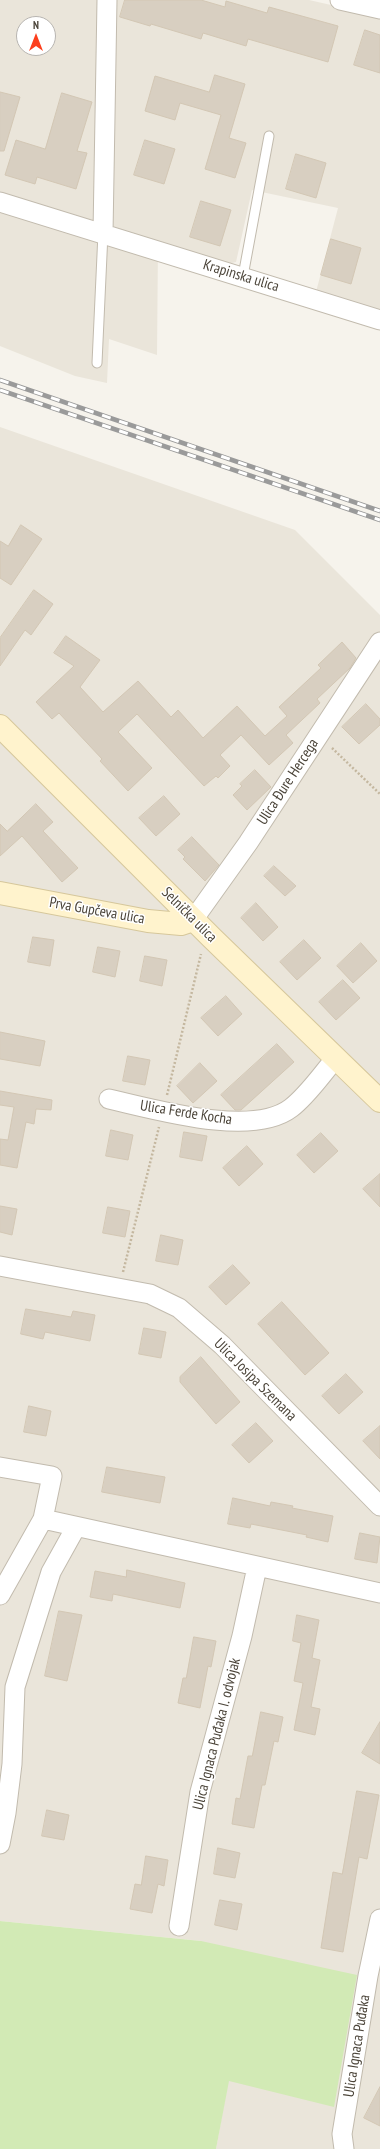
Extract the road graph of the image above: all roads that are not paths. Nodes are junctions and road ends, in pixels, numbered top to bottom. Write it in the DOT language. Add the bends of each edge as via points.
graph roads {
  1 [pos="107,0"];
  2 [pos="340,0"];
  3 [pos="380,9"];
  4 [pos="269,136"];
  5 [pos="0,202"];
  6 [pos="102,233"];
  7 [pos="243,276"];
  8 [pos="380,320"];
  9 [pos="97,363"];
  10 [pos="380,642"];
  11 [pos="0,726"];
  12 [pos="0,893"];
  13 [pos="193,920"];
  14 [pos="336,1058"];
  15 [pos="109,1099"];
  16 [pos="380,1101"];
  17 [pos="0,1266"];
  18 [pos="0,1467"];
  19 [pos="380,1506"];
  20 [pos="43,1519"];
  21 [pos="76,1527"];
  22 [pos="257,1567"];
  23 [pos="380,1593"];
  24 [pos="0,1594"];
  25 [pos="0,1844"];
  26 [pos="380,1919"];
  27 [pos="179,1926"];
  28 [pos="374,1980"];
  29 [pos="344,2149"];
  1 -- 6 [label="street"];
  2 -- 3 [label="street"];
  4 -- 7 [label="lane"];
  5 -- 6 [label="street, Krapinska ulica"];
  6 -- 7 [label="street, Krapinska ulica"];
  6 -- 9 [label="lane"];
  7 -- 8 [label="street, Krapinska ulica"];
  10 -- 13 [label="street, Ulica Đure Hercega" via="244,849"];
  11 -- 13 [label="street, Selnička ulica"];
  12 -- 13 [label="street, Prva Gupčeva ulica" via="148,921 181,924"];
  13 -- 14 [label="street, Selnička ulica"];
  14 -- 15 [label="street, Ulica Ferde Kocha" via="303,1097 290,1109 274,1117 221,1121"];
  14 -- 16 [label="street, Selnička ulica"];
  17 -- 19 [label="street, Ulica Josipa Szemana" via="150,1294 179,1308 222,1345"];
  18 -- 20 [label="street" via="52,1476"];
  20 -- 21 [label="street"];
  20 -- 24 [label="street"];
  21 -- 22 [label="street"];
  21 -- 25 [label="street" via="51,1572 15,1687 12,1764"];
  22 -- 23 [label="street"];
  22 -- 27 [label="street, Ulica Ignaca Puđaka I. odvojak" via="242,1636 200,1792"];
  26 -- 28 [label="street, Ulica Ignaca Puđaka"];
  28 -- 29 [label="street, Ulica Ignaca Puđaka" via="342,2134"];
}
